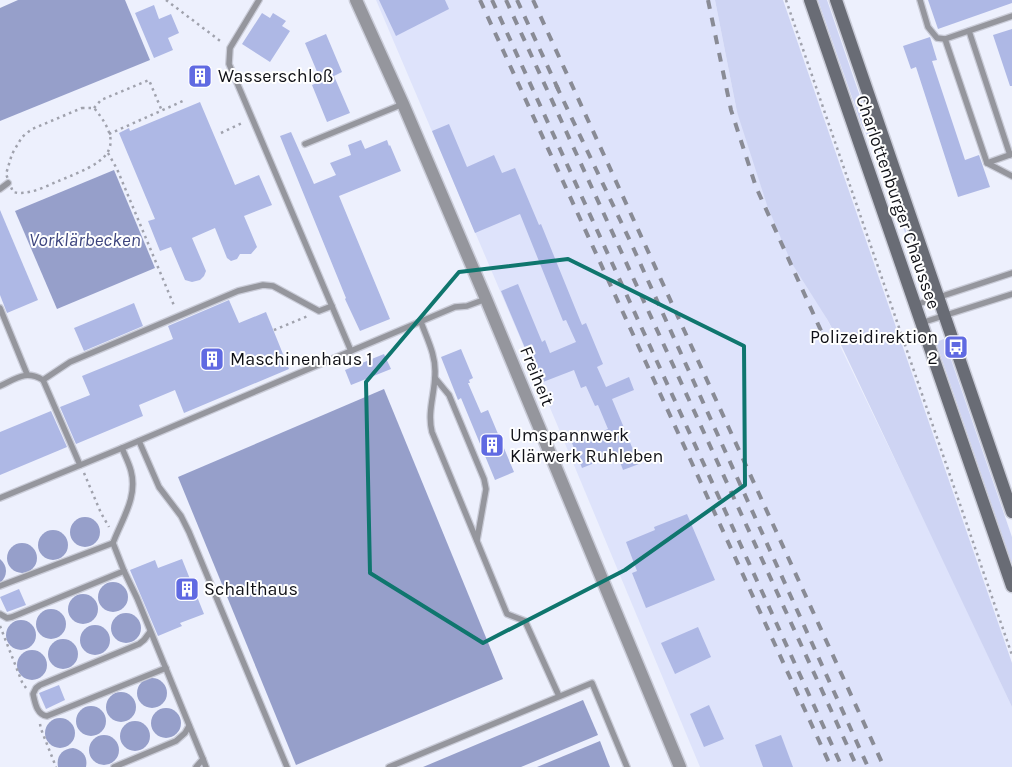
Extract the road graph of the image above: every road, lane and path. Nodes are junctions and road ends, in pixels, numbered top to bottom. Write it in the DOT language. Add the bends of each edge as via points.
graph roads {
  1 [pos="166,0"];
  2 [pos="260,0"];
  3 [pos="356,0"];
  4 [pos="786,0"];
  5 [pos="810,0"];
  6 [pos="836,0"];
  7 [pos="920,0"];
  8 [pos="1012,16"];
  9 [pos="969,31"];
  10 [pos="945,39"];
  11 [pos="230,48"];
  12 [pos="183,102"];
  13 [pos="403,104"];
  14 [pos="94,108"];
  15 [pos="162,111"];
  16 [pos="252,119"];
  17 [pos="220,133"];
  18 [pos="109,134"];
  19 [pos="305,144"];
  20 [pos="108,153"];
  21 [pos="1011,154"];
  22 [pos="987,163"];
  23 [pos="1012,176"];
  24 [pos="8,183"];
  25 [pos="0,189"];
  26 [pos="1012,273"];
  27 [pos="1012,294"];
  28 [pos="938,297"];
  29 [pos="486,298"];
  30 [pos="915,305"];
  31 [pos="332,306"];
  32 [pos="0,308"];
  33 [pos="319,311"];
  34 [pos="945,316"];
  35 [pos="179,317"];
  36 [pos="421,322"];
  37 [pos="921,323"];
  38 [pos="274,330"];
  39 [pos="351,351"];
  40 [pos="27,374"];
  41 [pos="435,378"];
  42 [pos="43,380"];
  43 [pos="0,386"];
  44 [pos="139,441"];
  45 [pos="122,448"];
  46 [pos="80,465"];
  47 [pos="0,498"];
  48 [pos="1011,508"];
  49 [pos="117,532"];
  50 [pos="476,540"];
  51 [pos="113,543"];
  52 [pos="124,571"];
  53 [pos="0,586"];
  54 [pos="1012,586"];
  55 [pos="0,614"];
  56 [pos="0,626"];
  57 [pos="150,632"];
  58 [pos="1012,655"];
  59 [pos="166,668"];
  60 [pos="33,694"];
  61 [pos="559,696"];
  62 [pos="43,716"];
  63 [pos="189,726"];
  64 [pos="203,759"];
  65 [pos="56,767"];
  66 [pos="114,767"];
  67 [pos="196,767"];
  68 [pos="206,767"];
  69 [pos="287,767"];
  70 [pos="389,767"];
  71 [pos="627,767"];
  72 [pos="680,767"];
  1 -- 11 [label="path"];
  2 -- 11 [label="lane"];
  3 -- 13 [label="street, Freiheit"];
  4 -- 58 [label="path"];
  5 -- 30 [label="main road, Charlottenburger Chaussee"];
  6 -- 28 [label="main road, Charlottenburger Chaussee"];
  7 -- 10 [label="lane" via="928,27 937,38"];
  8 -- 9 [label="lane"];
  9 -- 10 [label="lane"];
  9 -- 21 [label="lane"];
  10 -- 22 [label="lane"];
  11 -- 16 [label="lane" via="229,64"];
  12 -- 15 [label="path"];
  13 -- 19 [label="lane"];
  13 -- 29 [label="street, Freiheit"];
  14 -- 15 [label="path" via="101,100 149,80"];
  14 -- 18 [label="path"];
  14 -- 24 [label="path" via="82,108 27,132 16,145 8,165"];
  15 -- 18 [label="path"];
  16 -- 17 [label="path"];
  16 -- 31 [label="lane"];
  18 -- 20 [label="path"];
  20 -- 24 [label="path" via="92,167 29,192 13,192"];
  20 -- 35 [label="path"];
  21 -- 22 [label="lane"];
  22 -- 23 [label="lane"];
  24 -- 25 [label="lane"];
  26 -- 28 [label="lane"];
  27 -- 34 [label="lane"];
  28 -- 30 [label="lane"];
  28 -- 34 [label="main road, Charlottenburger Chaussee"];
  29 -- 36 [label="lane"];
  29 -- 72 [label="street, Freiheit"];
  30 -- 37 [label="main road, Charlottenburger Chaussee"];
  31 -- 33 [label="lane"];
  31 -- 39 [label="lane"];
  32 -- 40 [label="lane"];
  33 -- 35 [label="lane" via="284,291 263,285 238,291"];
  33 -- 38 [label="path"];
  34 -- 37 [label="lane"];
  34 -- 48 [label="main road, Charlottenburger Chaussee"];
  35 -- 42 [label="lane" via="70,362"];
  36 -- 39 [label="lane"];
  36 -- 41 [label="lane" via="435,358"];
  37 -- 54 [label="main road, Charlottenburger Chaussee"];
  39 -- 44 [label="lane"];
  40 -- 42 [label="lane"];
  40 -- 43 [label="lane"];
  41 -- 50 [label="lane" via="430,412 432,432"];
  41 -- 50 [label="lane" via="449,395 484,479 486,489"];
  42 -- 46 [label="lane"];
  44 -- 45 [label="lane"];
  44 -- 69 [label="lane" via="159,487 189,532"];
  45 -- 46 [label="lane"];
  45 -- 49 [label="lane" via="132,471 134,489"];
  46 -- 47 [label="lane"];
  46 -- 49 [label="path" via="106,523"];
  49 -- 51 [label="lane"];
  50 -- 61 [label="lane" via="508,614 526,621"];
  51 -- 52 [label="lane"];
  51 -- 53 [label="lane"];
  52 -- 55 [label="lane" via="12,617"];
  52 -- 57 [label="lane"];
  56 -- 60 [label="path" via="22,682"];
  57 -- 59 [label="lane"];
  57 -- 60 [label="lane" via="139,644 40,685"];
  59 -- 62 [label="lane"];
  59 -- 63 [label="lane"];
  60 -- 62 [label="lane"];
  61 -- 70 [label="lane"];
  61 -- 71 [label="lane" via="592,682"];
  62 -- 65 [label="path" via="41,730"];
  63 -- 64 [label="lane"];
  63 -- 66 [label="lane" via="176,740"];
  64 -- 67 [label="lane"];
  64 -- 68 [label="lane"];
}
